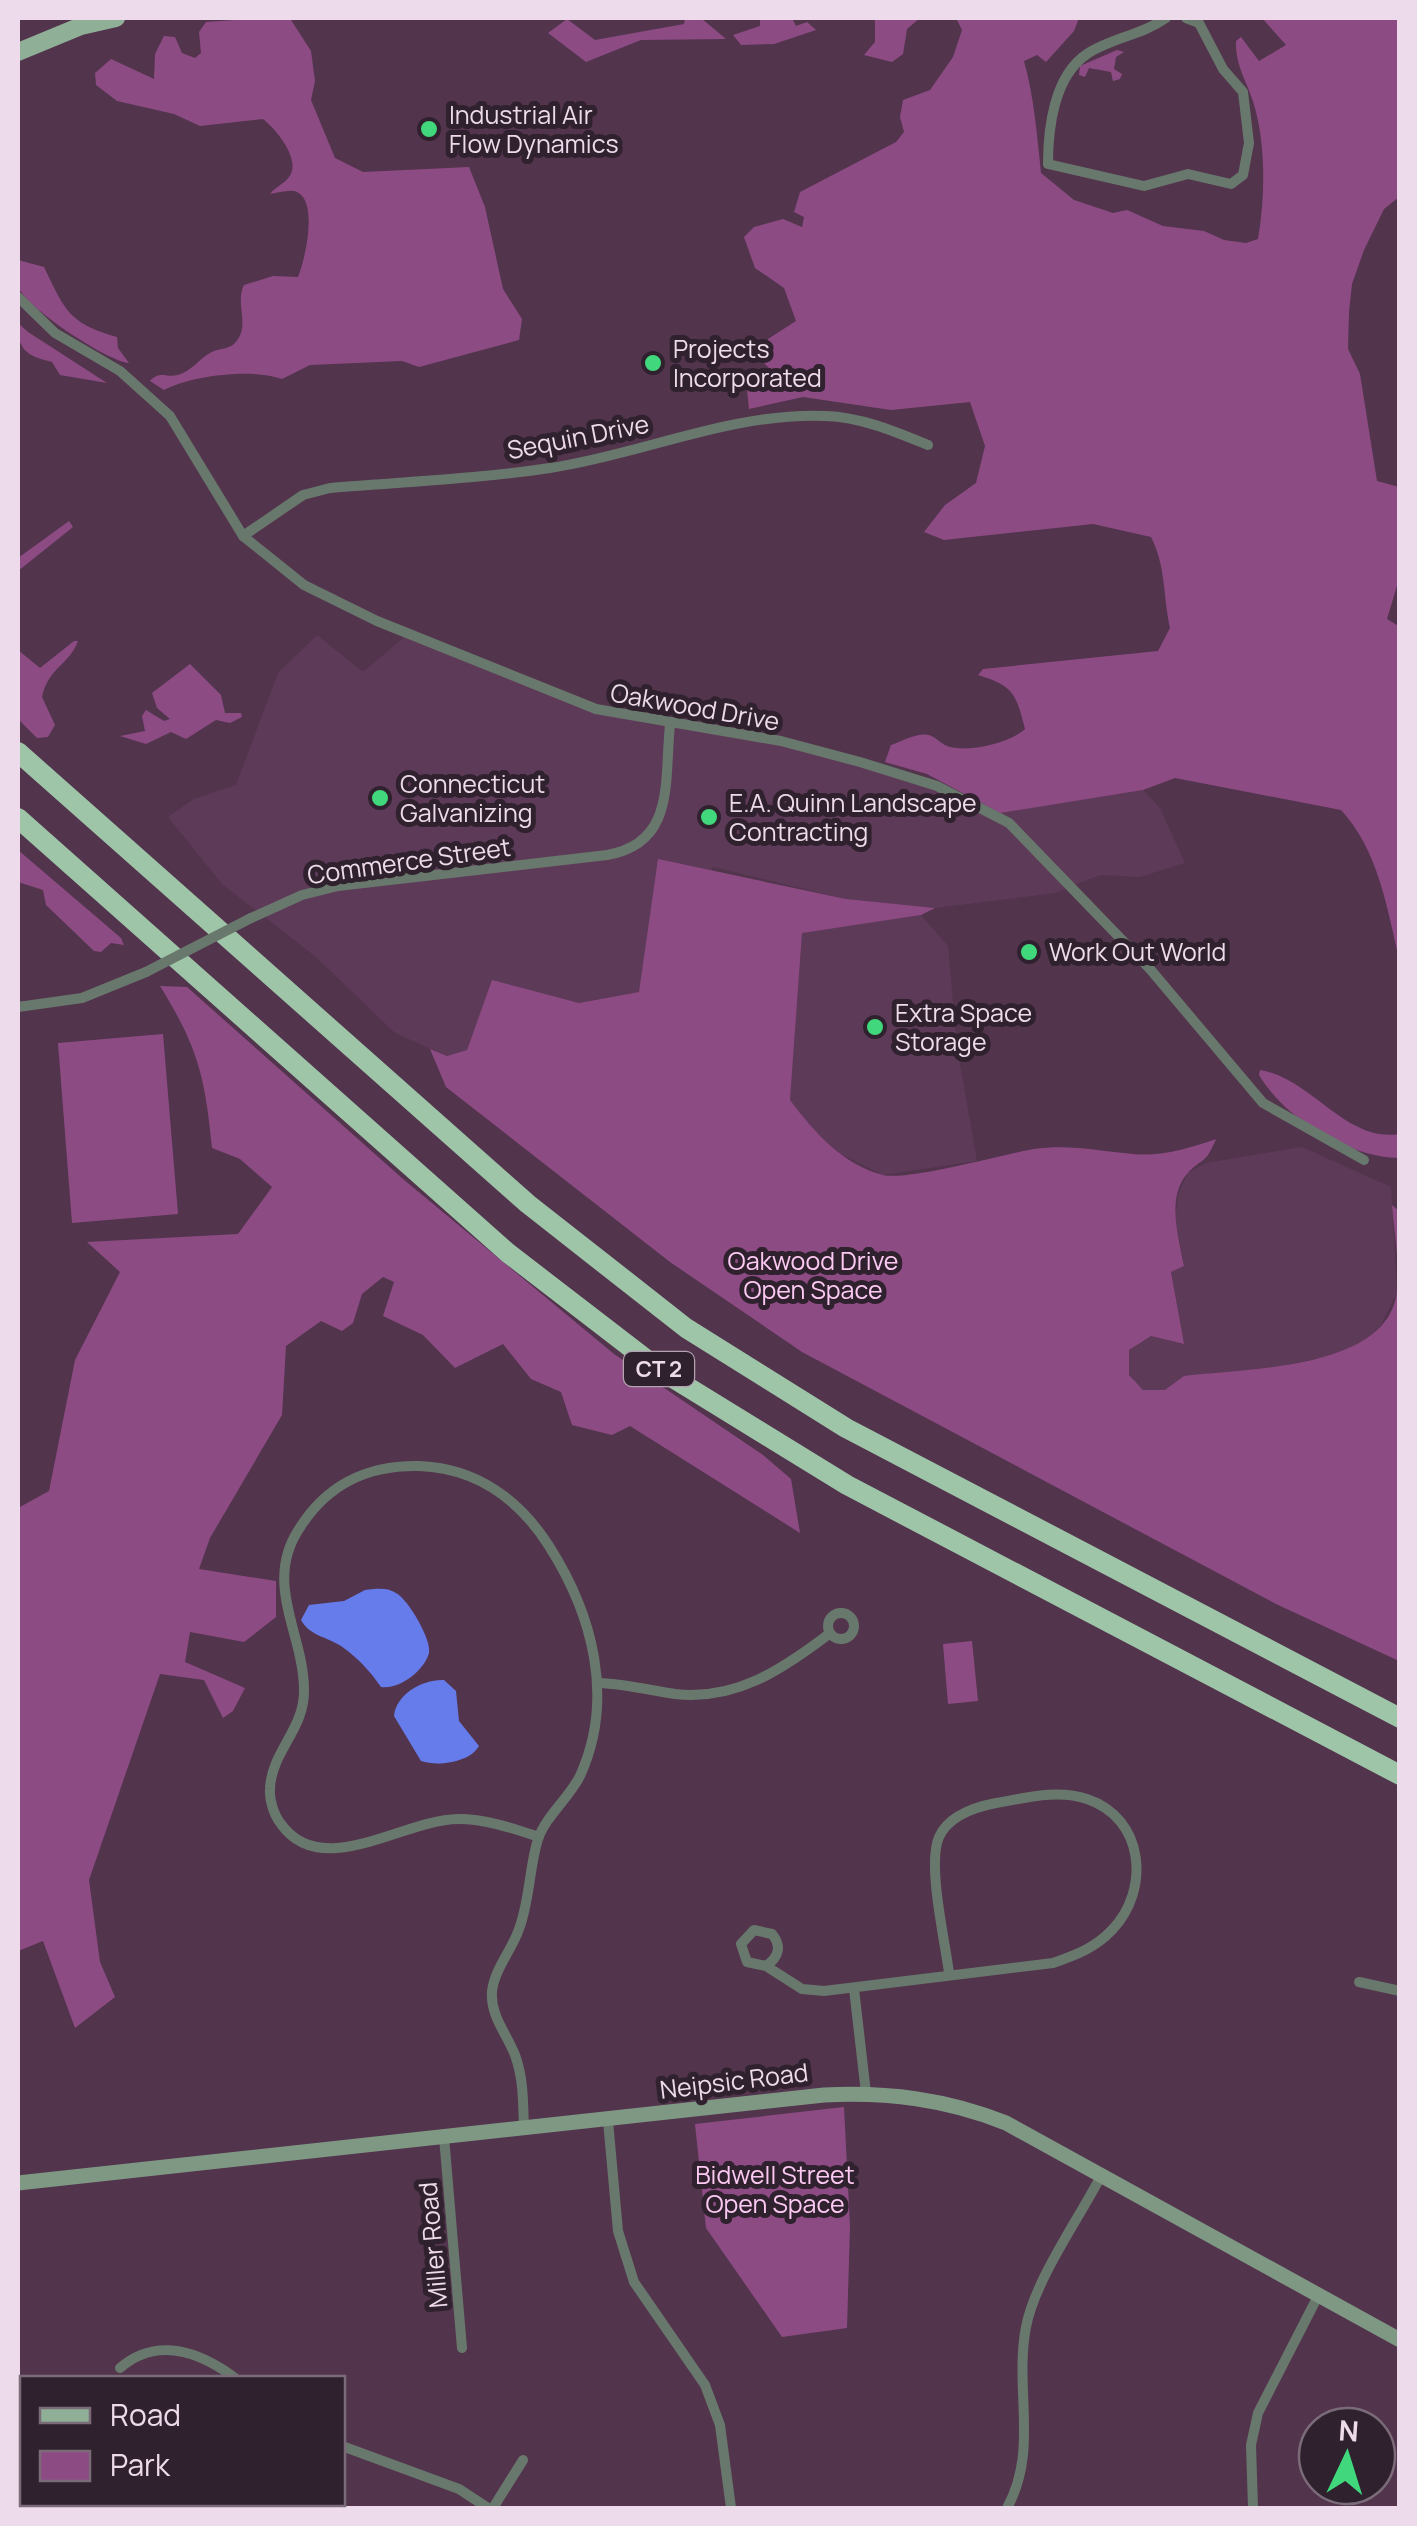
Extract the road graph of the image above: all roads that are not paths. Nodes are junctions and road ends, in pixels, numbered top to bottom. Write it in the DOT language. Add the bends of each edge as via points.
graph roads {
  1 [pos="116,18"];
  2 [pos="1166,18"];
  3 [pos="1186,18"];
  4 [pos="18,52"];
  5 [pos="18,297"];
  6 [pos="928,445"];
  7 [pos="243,536"];
  8 [pos="670,725"];
  9 [pos="18,752"];
  10 [pos="18,818"];
  11 [pos="18,1007"];
  12 [pos="1364,1160"];
  13 [pos="829,1634"];
  14 [pos="598,1683"];
  15 [pos="1400,1718"];
  16 [pos="1400,1774"];
  17 [pos="539,1836"];
  18 [pos="766,1966"];
  19 [pos="949,1973"];
  20 [pos="1359,1982"];
  21 [pos="854,1989"];
  22 [pos="1400,1991"];
  23 [pos="866,2093"];
  24 [pos="608,2121"];
  25 [pos="524,2130"];
  26 [pos="444,2137"];
  27 [pos="1102,2176"];
  28 [pos="18,2183"];
  29 [pos="1318,2296"];
  30 [pos="1400,2340"];
  31 [pos="462,2348"];
  32 [pos="120,2368"];
  33 [pos="232,2376"];
  34 [pos="345,2447"];
  35 [pos="524,2460"];
  36 [pos="490,2508"];
  37 [pos="731,2508"];
  38 [pos="1007,2508"];
  39 [pos="1253,2508"];
  1 -- 4 [label="main road"];
  2 -- 3 [label="street" via="1085,55 1065,79 1048,164 1144,186 1188,174 1231,184 1243,176 1250,144 1243,92 1199,24"];
  5 -- 7 [label="street, Oakwood Drive" via="55,333 120,371 170,416"];
  6 -- 7 [label="street, Sequin Drive" via="829,416 776,418 551,468 330,488 302,495"];
  7 -- 8 [label="street, Oakwood Drive" via="304,585 377,621 596,709"];
  8 -- 11 [label="street, Commerce Street, bridge" via="660,816 638,846 344,885 298,897 88,996"];
  8 -- 12 [label="street, Oakwood Drive" via="860,762 937,786 1010,823 1150,969 1263,1103"];
  9 -- 15 [label="highway, CT 2" via="528,1204 677,1322 846,1428"];
  10 -- 16 [label="highway, CT 2" via="518,1261 660,1370 834,1478"];
  13 -- 14 [label="street" via="748,1686 707,1696"];
  14 -- 17 [label="street" via="596,1734 578,1780"];
  14 -- 17 [label="street" via="590,1636 566,1573 530,1516 484,1480 437,1466 389,1465 349,1478 315,1503 294,1536 283,1570 284,1602 304,1679 304,1707 294,1737 274,1764 269,1790 275,1816 291,1838 320,1850 458,1819"];
  17 -- 25 [label="street" via="519,1930 492,1994 522,2084"];
  18 -- 21 [label="street" via="802,1989"];
  19 -- 19 [label="street" via="1053,1963 1089,1950 1115,1928 1136,1884 1138,1855 1130,1832 1110,1810 1086,1798 1042,1795 957,1816 940,1834 935,1854"];
  19 -- 21 [label="street"];
  20 -- 22 [label="street"];
  21 -- 23 [label="street"];
  23 -- 24 [label="street, Neipsic Road"];
  23 -- 27 [label="street, Neipsic Road" via="982,2113"];
  24 -- 25 [label="street, Neipsic Road"];
  24 -- 37 [label="street" via="618,2231 634,2282 705,2385 720,2425"];
  25 -- 26 [label="street, Neipsic Road"];
  26 -- 28 [label="street, Neipsic Road"];
  26 -- 31 [label="street, Miller Road"];
  27 -- 29 [label="street, Neipsic Road"];
  27 -- 38 [label="street" via="1026,2324 1026,2452"];
  29 -- 30 [label="street, Neipsic Road"];
  29 -- 39 [label="street" via="1258,2413"];
  32 -- 33 [label="street" via="135,2355 160,2349 186,2351"];
  34 -- 36 [label="street" via="459,2488"];
  35 -- 36 [label="street"];
}
